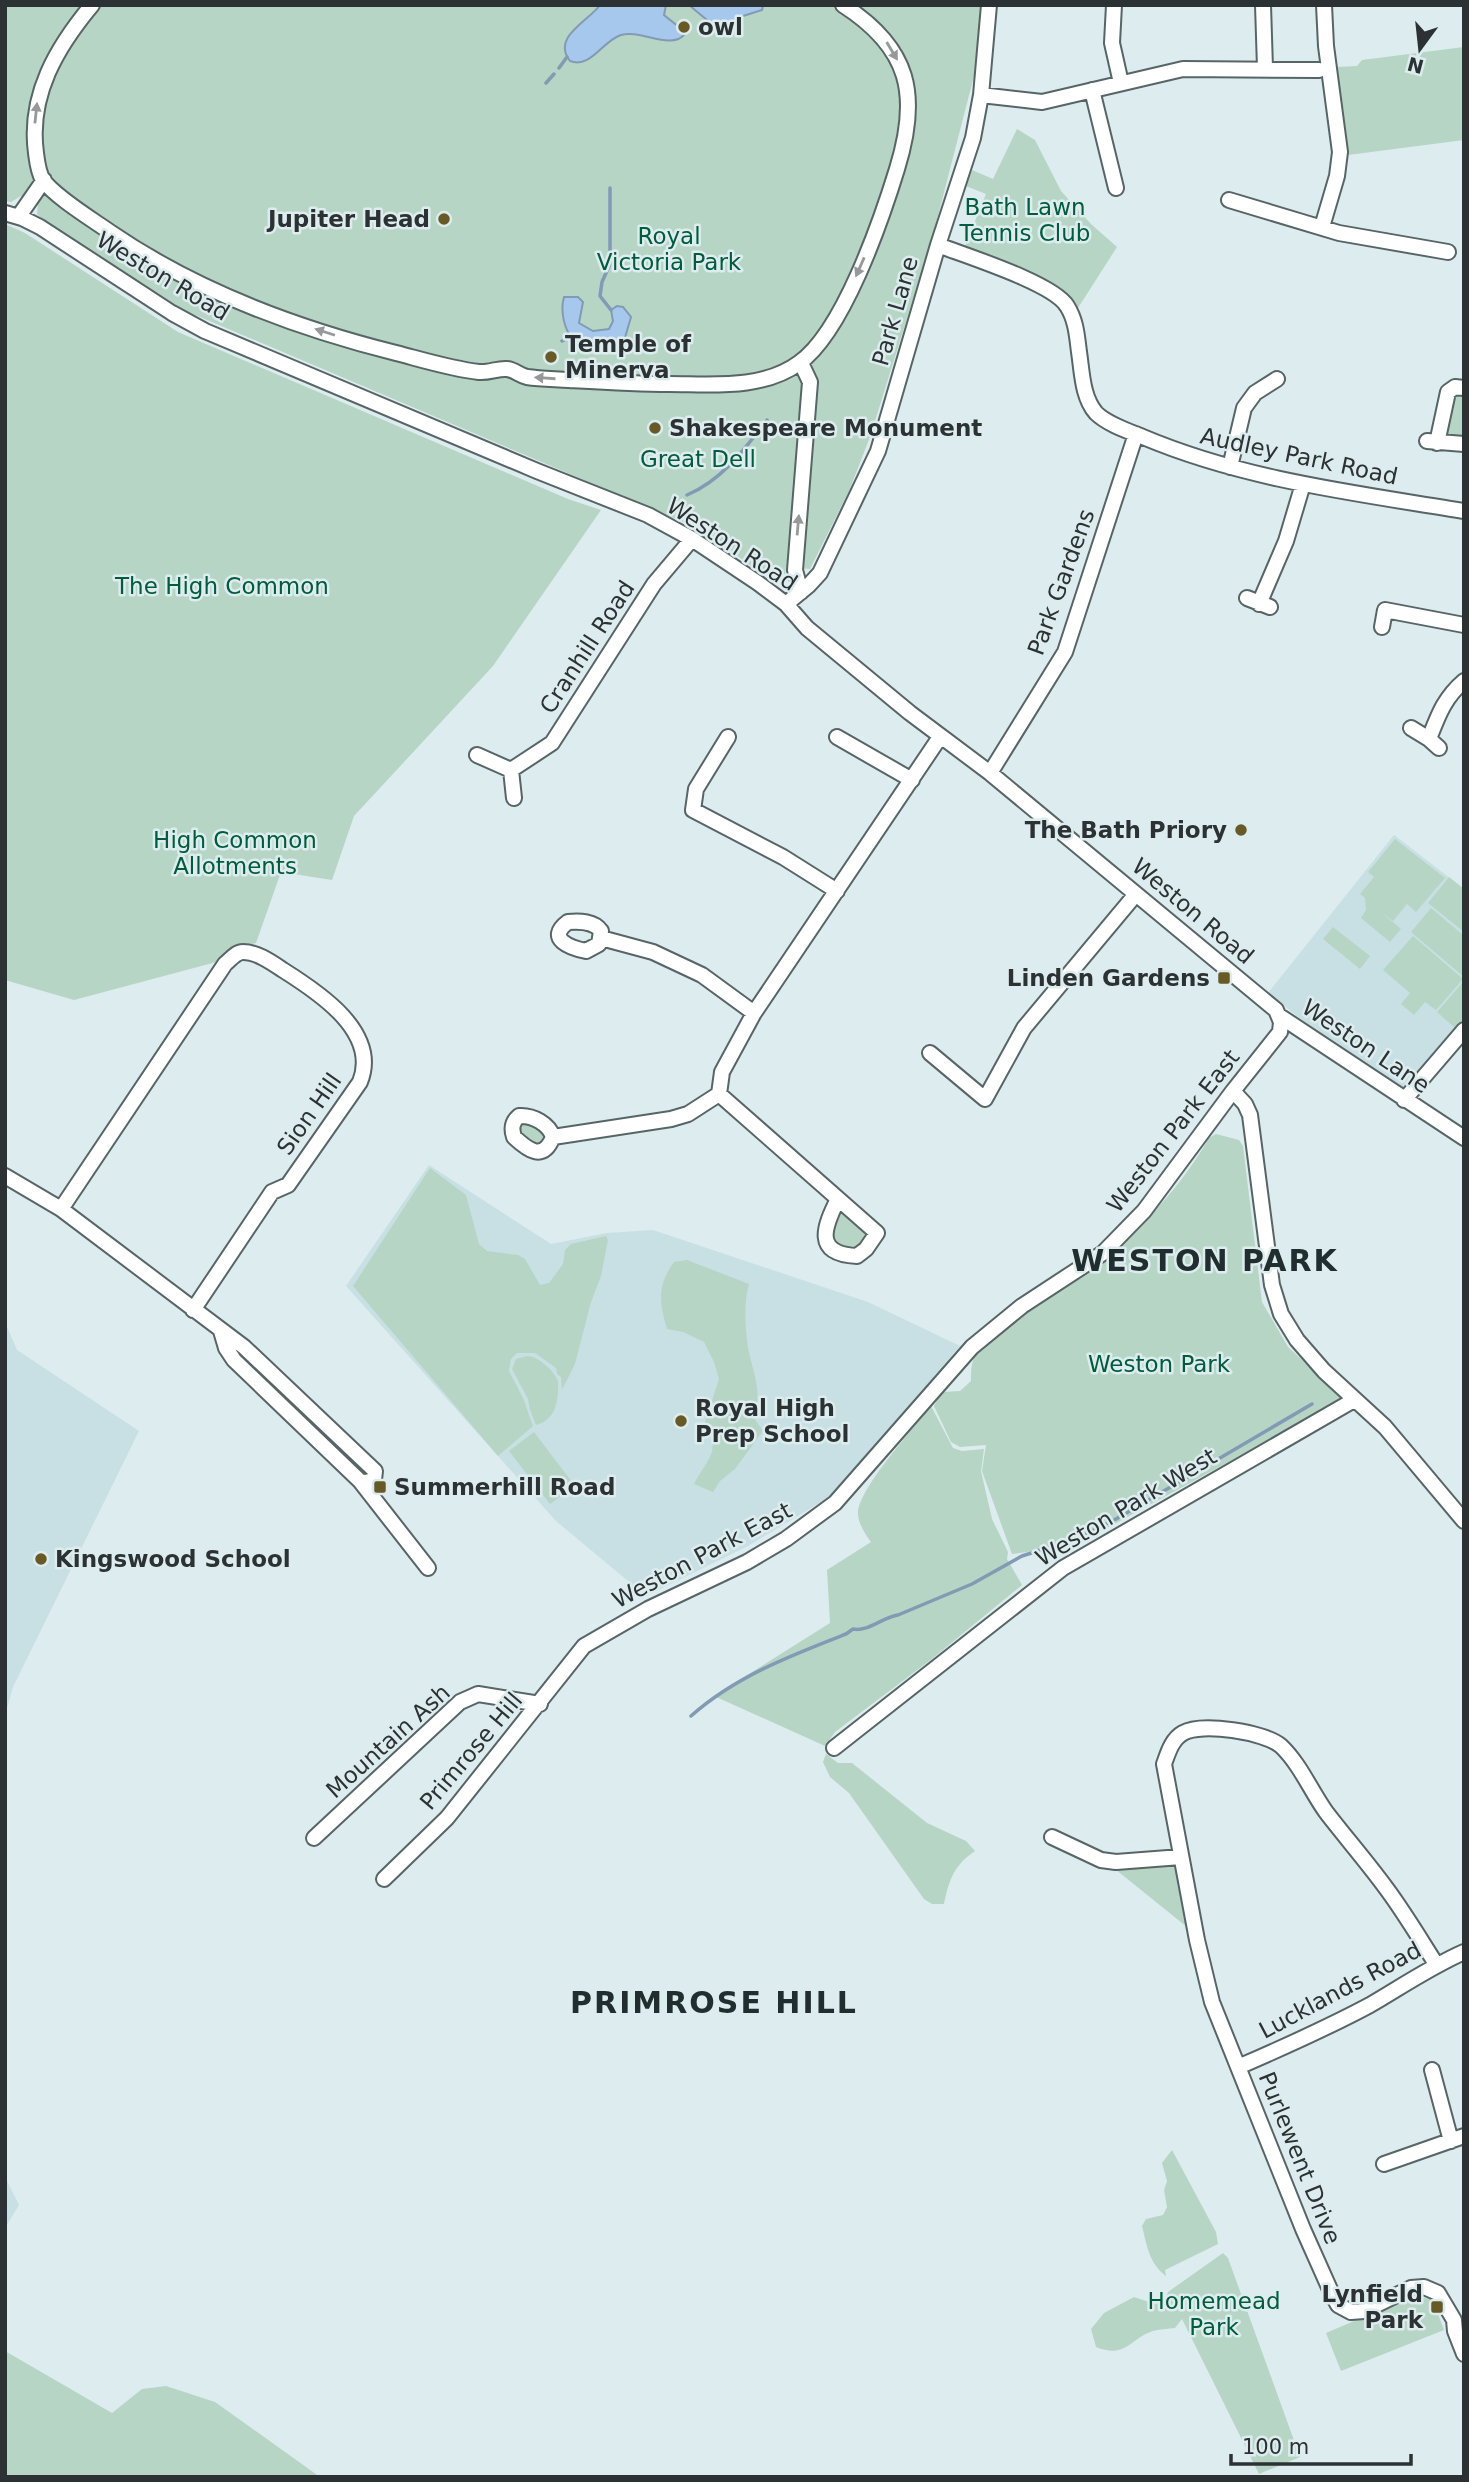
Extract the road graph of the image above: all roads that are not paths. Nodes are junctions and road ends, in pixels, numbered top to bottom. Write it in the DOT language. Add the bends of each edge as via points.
graph roads {
  1 [pos="92,5"];
  2 [pos="842,5"];
  3 [pos="989,5"];
  4 [pos="1114,5"];
  5 [pos="1263,5"];
  6 [pos="1324,5"];
  7 [pos="1265,68"];
  8 [pos="1324,71"];
  9 [pos="1121,83"];
  10 [pos="1092,90"];
  11 [pos="981,95"];
  12 [pos="44,180"];
  13 [pos="1116,188"];
  14 [pos="1229,200"];
  15 [pos="12,215"];
  16 [pos="1322,227"];
  17 [pos="938,245"];
  18 [pos="1448,252"];
  19 [pos="801,363"];
  20 [pos="1277,379"];
  21 [pos="1464,388"];
  22 [pos="1136,434"];
  23 [pos="1464,444"];
  24 [pos="1230,467"];
  25 [pos="1303,484"];
  26 [pos="1464,511"];
  27 [pos="692,539"];
  28 [pos="801,592"];
  29 [pos="1258,603"];
  30 [pos="786,604"];
  31 [pos="1464,625"];
  32 [pos="1382,627"];
  33 [pos="1464,681"];
  34 [pos="1411,728"];
  35 [pos="728,737"];
  36 [pos="837,737"];
  37 [pos="940,737"];
  38 [pos="477,755"];
  39 [pos="511,770"];
  40 [pos="990,773"];
  41 [pos="912,780"];
  42 [pos="514,798"];
  43 [pos="837,891"];
  44 [pos="1136,894"];
  45 [pos="601,938"];
  46 [pos="754,1013"];
  47 [pos="1277,1013"];
  48 [pos="1464,1030"];
  49 [pos="930,1053"];
  50 [pos="1233,1091"];
  51 [pos="719,1094"];
  52 [pos="1404,1100"];
  53 [pos="553,1137"];
  54 [pos="1464,1138"];
  55 [pos="5,1176"];
  56 [pos="838,1199"];
  57 [pos="61,1209"];
  58 [pos="193,1310"];
  59 [pos="1354,1400"];
  60 [pos="1464,1521"];
  61 [pos="428,1568"];
  62 [pos="584,1646"];
  63 [pos="540,1704"];
  64 [pos="834,1748"];
  65 [pos="314,1838"];
  66 [pos="1059,1845"];
  67 [pos="1181,1857"];
  68 [pos="384,1879"];
  69 [pos="1464,1952"];
  70 [pos="1436,1964"];
  71 [pos="1238,2067"];
  72 [pos="1432,2070"];
  73 [pos="1457,2139"];
  74 [pos="1384,2164"];
  75 [pos="1464,2354"];
  12 -- 1 [label="street, one-way" via="35,147 37,99 57,54"];
  2 -- 19 [label="street, one-way" via="866,20 892,49 910,113 883,214 824,341"];
  3 -- 11 [label="street, Park Lane"];
  4 -- 9 [label="street" via="1112,43"];
  5 -- 7 [label="street"];
  6 -- 8 [label="street"];
  7 -- 8 [label="street"];
  7 -- 9 [label="street" via="1183,69"];
  8 -- 16 [label="street" via="1340,152"];
  9 -- 10 [label="street"];
  10 -- 11 [label="street" via="1042,102"];
  10 -- 13 [label="street"];
  11 -- 17 [label="street, Park Lane" via="973,138"];
  12 -- 15 [label="street"];
  19 -- 12 [label="street, one-way" via="782,374 733,384 623,383 528,377 510,369 478,372 359,344 191,281 113,234"];
  14 -- 16 [label="street"];
  15 -- 27 [label="street, Weston Road" via="205,331 648,516"];
  16 -- 18 [label="street"];
  17 -- 22 [label="street, Audley Park Road" via="1030,281 1066,303 1076,327 1086,396 1096,412"];
  17 -- 28 [label="street, Park Lane" via="877,451 820,573"];
  28 -- 19 [label="street, one-way" via="795,570 810,382"];
  20 -- 24 [label="street" via="1255,393 1244,408"];
  21 -- 23 [label="street" via="1448,392 1432,442"];
  22 -- 24 [label="street, Audley Park Road" via="1182,454"];
  22 -- 40 [label="street, Park Gardens" via="1065,652"];
  24 -- 25 [label="street, Audley Park Road"];
  25 -- 26 [label="street, Audley Park Road"];
  25 -- 29 [label="street" via="1286,541"];
  27 -- 30 [label="street, Weston Road"];
  27 -- 39 [label="street, Cranhill Road" via="654,584 552,743"];
  28 -- 30 [label="street, Park Lane"];
  30 -- 37 [label="street, Weston Road" via="807,628"];
  31 -- 32 [label="street" via="1385,610"];
  33 -- 34 [label="street" via="1443,704 1434,744"];
  35 -- 43 [label="street" via="696,789 688,814 783,858"];
  36 -- 41 [label="street"];
  37 -- 40 [label="street, Weston Road"];
  37 -- 41 [label="street"];
  38 -- 39 [label="street"];
  39 -- 42 [label="street"];
  40 -- 44 [label="street, Weston Road"];
  41 -- 43 [label="street"];
  43 -- 46 [label="street"];
  44 -- 47 [label="street, Weston Road"];
  44 -- 49 [label="street" via="1024,1028 985,1099"];
  45 -- 46 [label="street" via="653,952 702,975"];
  46 -- 51 [label="street" via="722,1072"];
  47 -- 50 [label="street, Weston Park East" via="1282,1022 1280,1032"];
  47 -- 52 [label="street, Weston Lane"];
  48 -- 52 [label="street"];
  50 -- 59 [label="street" via="1250,1115 1272,1285 1281,1314 1297,1340"];
  50 -- 62 [label="street, Weston Park East" via="1144,1211 1103,1253 1021,1306 972,1347 835,1503 757,1556"];
  51 -- 53 [label="street" via="671,1119"];
  51 -- 56 [label="street"];
  52 -- 54 [label="street, Weston Lane"];
  55 -- 57 [label="street"];
  57 -- 58 [label="street"];
  57 -- 58 [label="street, Sion Hill" via="235,955 247,953 270,961 315,990 354,1031 364,1057 360,1082 288,1185 272,1192"];
  58 -- 61 [label="street" via="244,1348 375,1471 374,1480 360,1481"];
  59 -- 60 [label="street" via="1385,1427"];
  59 -- 64 [label="street, Weston Park West" via="1063,1568"];
  62 -- 63 [label="street, Primrose Hill"];
  63 -- 65 [label="street, Mountain Ash" via="478,1694 460,1702"];
  63 -- 68 [label="street, Primrose Hill" via="447,1818"];
  66 -- 67 [label="street" via="1116,1862"];
  67 -- 70 [label="street, Purlewent Drive" via="1164,1764 1171,1746 1181,1733 1196,1728 1269,1738 1291,1758"];
  67 -- 71 [label="street, Purlewent Drive" via="1212,2002"];
  69 -- 70 [label="street, Lucklands Road"];
  70 -- 71 [label="street, Lucklands Road" via="1369,2005"];
  71 -- 75 [label="street, Purlewent Drive" via="1338,2305 1351,2312 1364,2311 1411,2287 1424,2287 1438,2293 1448,2307"];
  72 -- 73 [label="street"];
  73 -- 74 [label="street"];
}
